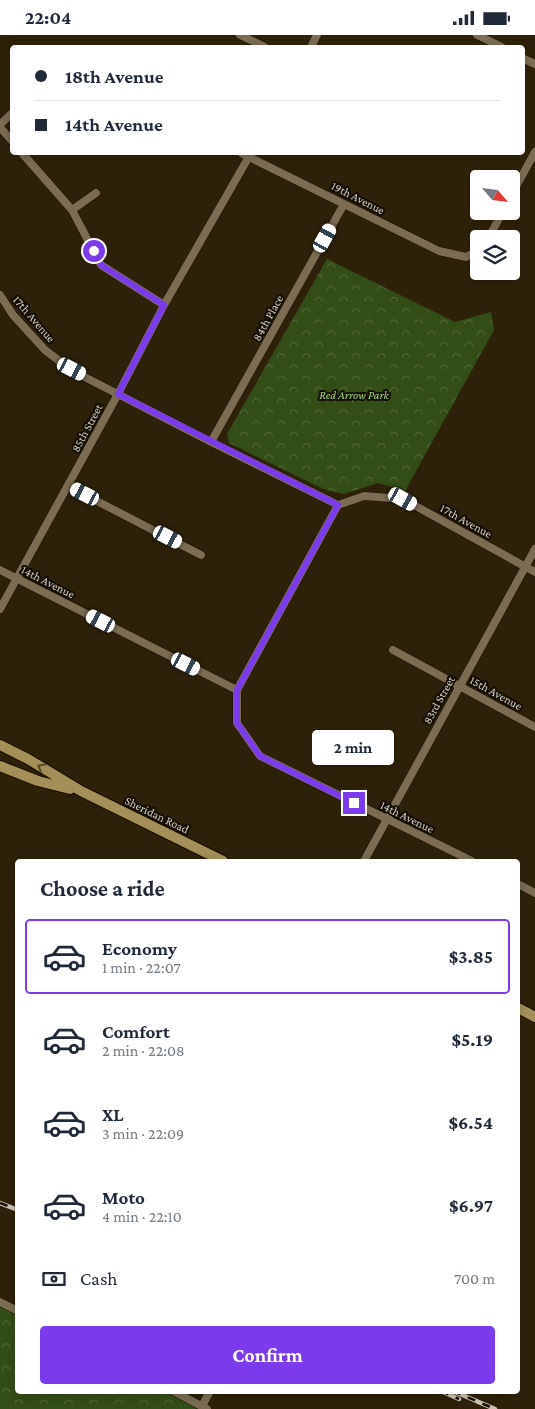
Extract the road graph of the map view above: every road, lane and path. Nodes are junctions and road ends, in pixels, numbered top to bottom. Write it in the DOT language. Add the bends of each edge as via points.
graph roads {
  1 [pos="240,35"];
  2 [pos="477,35"];
  3 [pos="261,45"];
  4 [pos="498,45"];
  5 [pos="10,115"];
  6 [pos="0,126"];
  7 [pos="10,138"];
  8 [pos="535,152"];
  9 [pos="24,155"];
  10 [pos="246,155"];
  11 [pos="249,155"];
  12 [pos="520,180"];
  13 [pos="96,193"];
  14 [pos="344,204"];
  15 [pos="72,210"];
  16 [pos="470,255"];
  17 [pos="0,295"];
  18 [pos="164,305"];
  19 [pos="118,394"];
  20 [pos="211,442"];
  21 [pos="68,486"];
  22 [pos="338,505"];
  23 [pos="535,549"];
  24 [pos="201,555"];
  25 [pos="525,567"];
  26 [pos="0,570"];
  27 [pos="535,572"];
  28 [pos="17,579"];
  29 [pos="0,609"];
  30 [pos="393,650"];
  31 [pos="460,686"];
  32 [pos="237,690"];
  33 [pos="535,727"];
  34 [pos="0,745"];
  35 [pos="0,766"];
  36 [pos="80,791"];
  37 [pos="387,819"];
  38 [pos="219,859"];
  39 [pos="365,859"];
  40 [pos="468,859"];
  41 [pos="520,885"];
  42 [pos="535,893"];
  43 [pos="520,1009"];
  44 [pos="535,1017"];
  45 [pos="0,1302"];
  46 [pos="15,1310"];
  47 [pos="179,1394"];
  48 [pos="209,1394"];
  49 [pos="204,1407"];
  1 -- 3 [label="street"];
  2 -- 4 [label="street"];
  5 -- 6 [label="street"];
  6 -- 7 [label="street"];
  8 -- 12 [label="street"];
  9 -- 15 [label="street"];
  10 -- 18 [label="street, 85th Street"];
  11 -- 14 [label="street, 19th Avenue"];
  13 -- 15 [label="street"];
  14 -- 16 [label="street, 19th Avenue" via="439,251 466,257"];
  14 -- 20 [label="street, 84th Place"];
  15 -- 18 [label="street" via="101,265"];
  17 -- 19 [label="street, 17th Avenue" via="13,315 45,349 72,369"];
  18 -- 19 [label="street, 85th Street"];
  19 -- 20 [label="street, 17th Avenue"];
  19 -- 21 [label="street, 85th Street"];
  20 -- 22 [label="street, 17th Avenue"];
  21 -- 24 [label="street"];
  21 -- 28 [label="street, 85th Street"];
  22 -- 25 [label="street, 17th Avenue" via="364,496 403,499"];
  22 -- 32 [label="street"];
  23 -- 25 [label="street, 83rd Street"];
  25 -- 27 [label="street, 17th Avenue"];
  25 -- 31 [label="street, 83rd Street"];
  26 -- 28 [label="street, 14th Avenue"];
  28 -- 29 [label="street, 85th Street"];
  28 -- 32 [label="street, 14th Avenue"];
  30 -- 31 [label="street, 15th Avenue"];
  31 -- 33 [label="street, 15th Avenue"];
  31 -- 37 [label="street, 83rd Street"];
  32 -- 37 [label="street, 14th Avenue" via="237,723 260,756"];
  36 -- 34 [label="main road, Sheridan Road, one-way"];
  35 -- 36 [label="main road, Sheridan Road" via="38,781"];
  36 -- 38 [label="main road, Sheridan Road"];
  37 -- 39 [label="street, 83rd Street"];
  37 -- 40 [label="street, 14th Avenue"];
  41 -- 42 [label="street"];
  43 -- 44 [label="main road"];
  45 -- 46 [label="street"];
  47 -- 49 [label="street"];
  48 -- 49 [label="street"];
}
